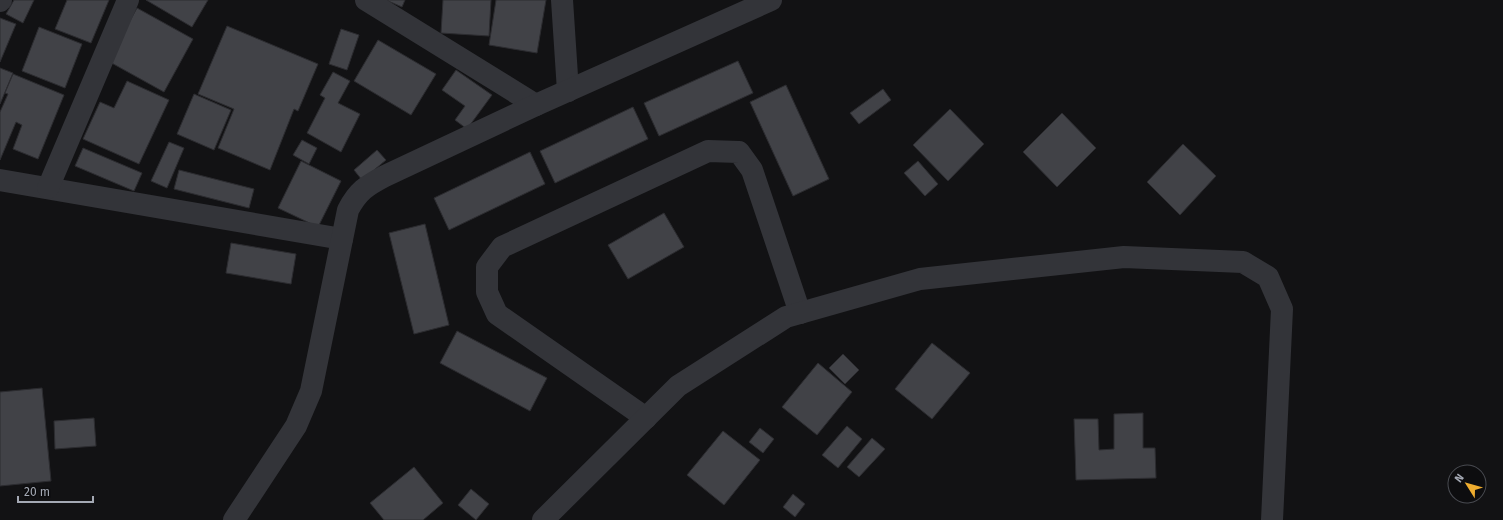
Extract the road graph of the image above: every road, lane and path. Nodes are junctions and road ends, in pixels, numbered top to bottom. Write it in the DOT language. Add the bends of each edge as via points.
graph roads {
  1 [pos="128,0"];
  2 [pos="366,0"];
  3 [pos="562,0"];
  4 [pos="772,0"];
  5 [pos="568,91"];
  6 [pos="536,105"];
  7 [pos="0,180"];
  8 [pos="48,188"];
  9 [pos="342,238"];
  10 [pos="800,313"];
  11 [pos="646,418"];
  12 [pos="234,520"];
  13 [pos="543,520"];
  14 [pos="1272,520"];
  1 -- 8 [label="street"];
  2 -- 6 [label="street"];
  3 -- 5 [label="street"];
  4 -- 5 [label="street"];
  5 -- 6 [label="street"];
  6 -- 9 [label="street" via="366,187 355,197 348,210"];
  7 -- 8 [label="street"];
  8 -- 9 [label="street"];
  9 -- 12 [label="street" via="311,391 296,426"];
  10 -- 11 [label="street" via="786,317 678,386"];
  10 -- 11 [label="street" via="752,170 739,152 708,151 502,247 487,267 487,292 497,314"];
  10 -- 14 [label="street" via="920,279 1124,257 1243,262 1268,277 1282,309"];
  11 -- 13 [label="street"];
}
